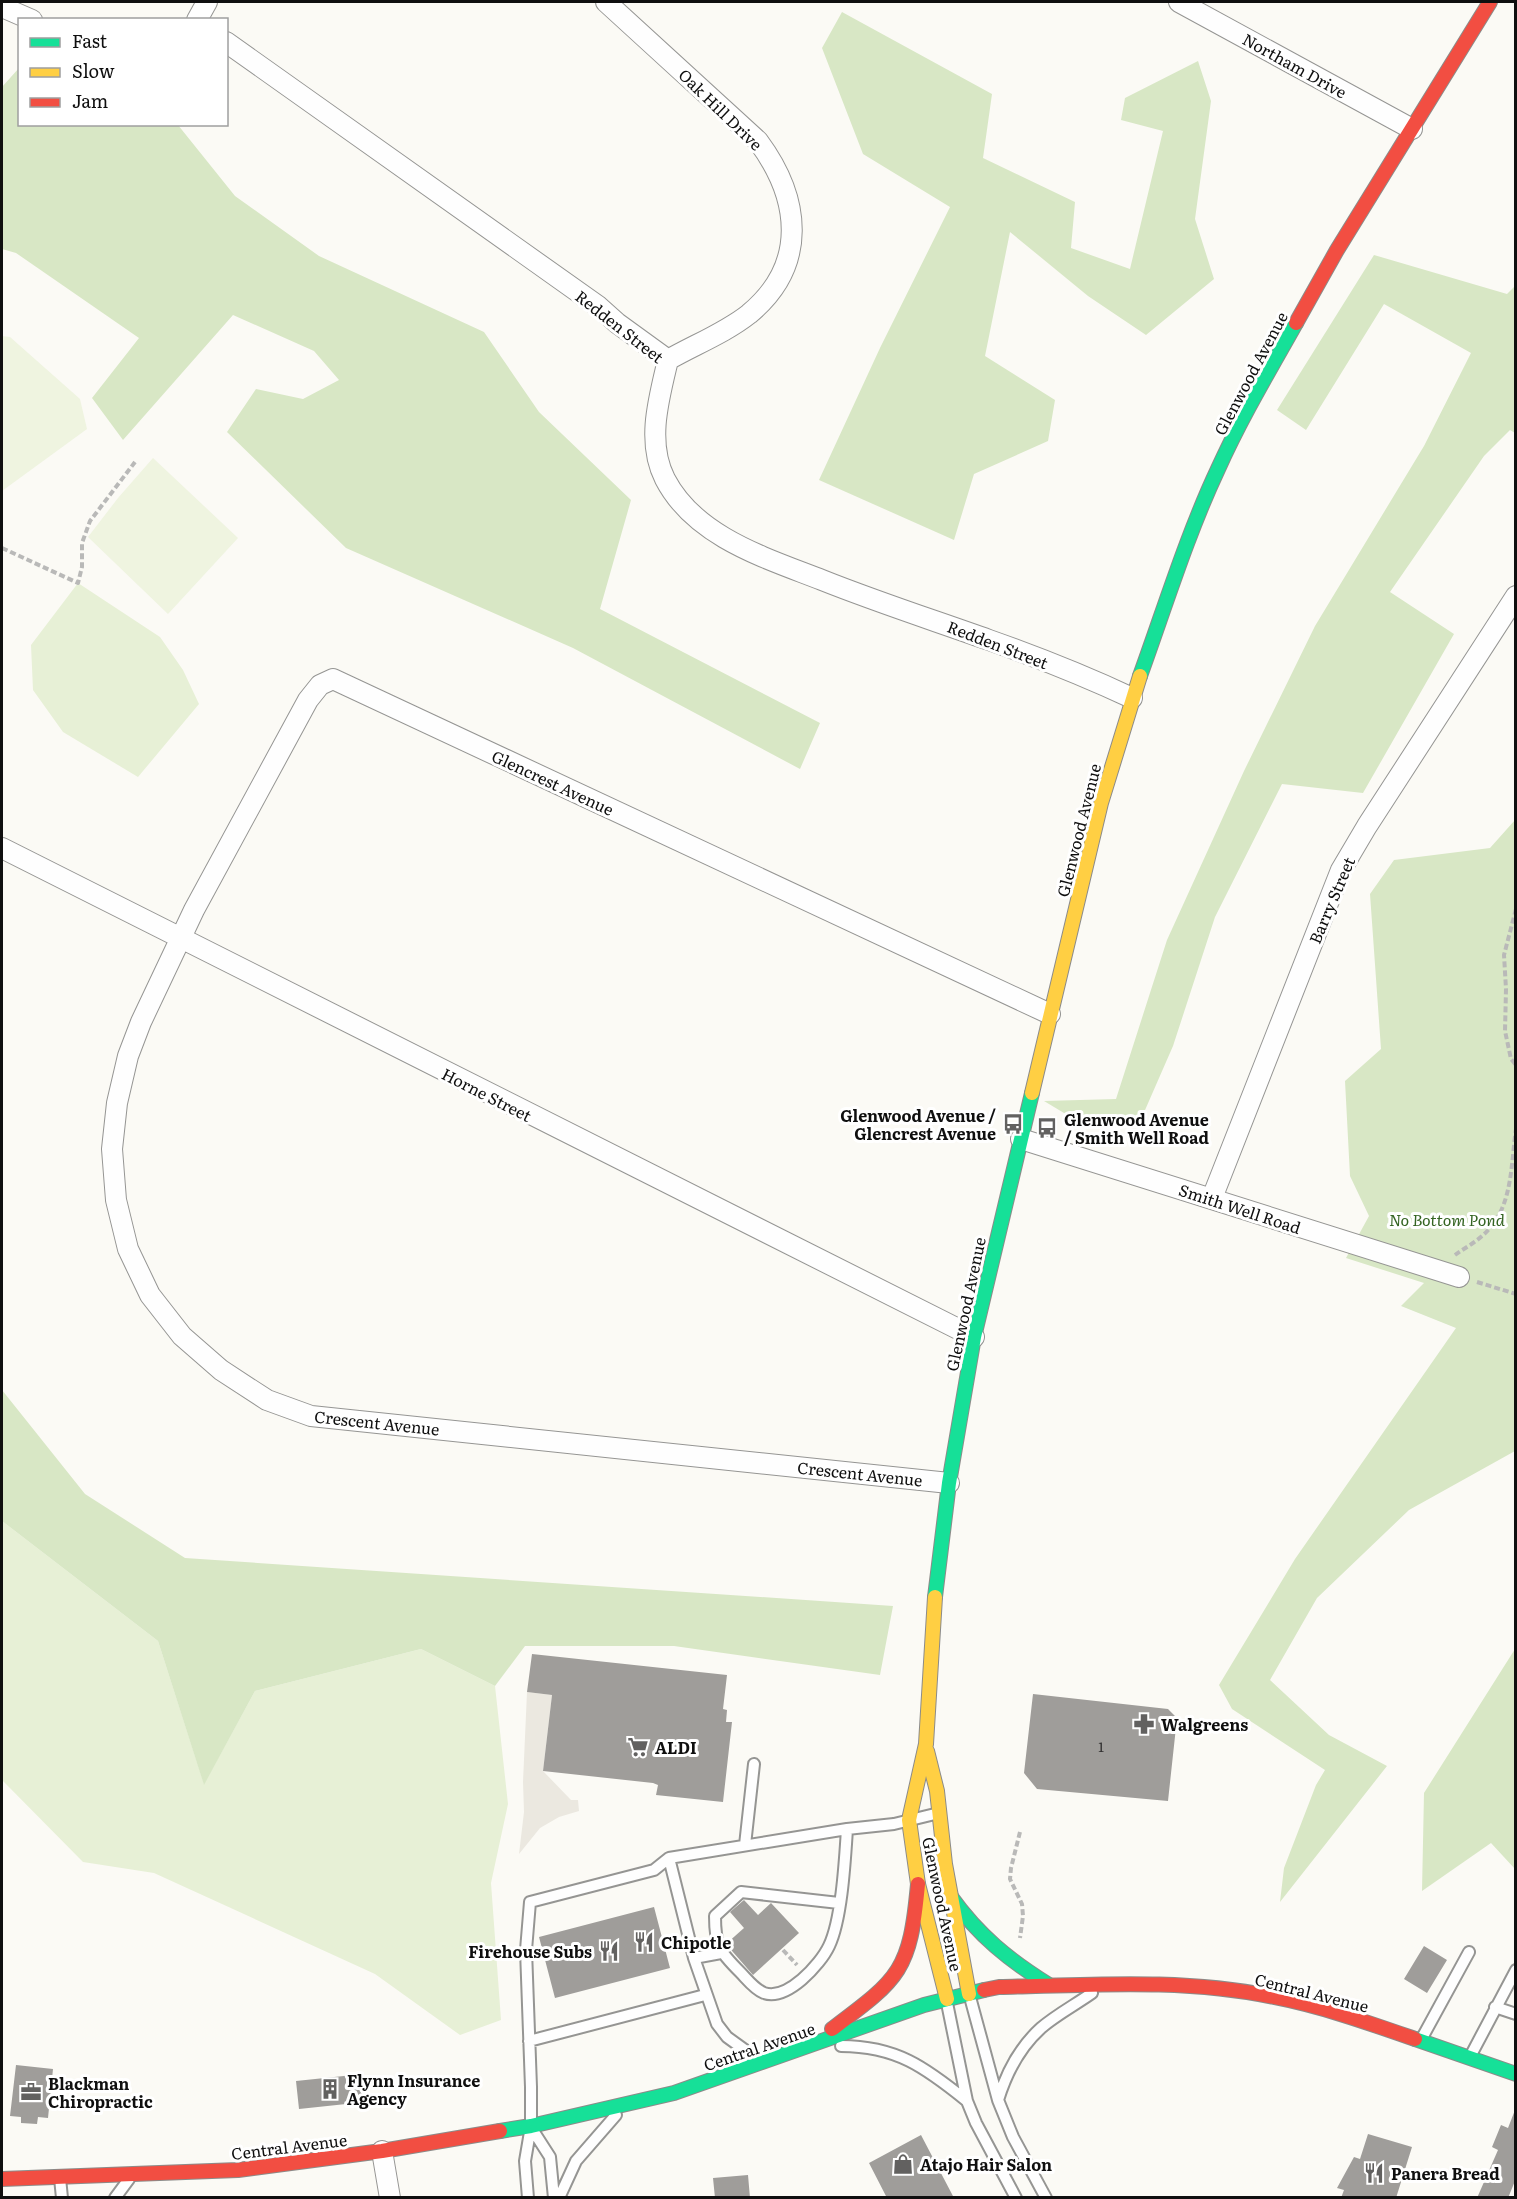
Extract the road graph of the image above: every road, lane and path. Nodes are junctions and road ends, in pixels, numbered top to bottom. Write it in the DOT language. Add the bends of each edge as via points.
graph roads {
  1 [pos="207,2"];
  2 [pos="606,2"];
  3 [pos="1179,2"];
  4 [pos="1490,2"];
  5 [pos="2,8"];
  6 [pos="27,18"];
  7 [pos="198,18"];
  8 [pos="228,43"];
  9 [pos="1412,129"];
  10 [pos="668,360"];
  11 [pos="135,462"];
  12 [pos="2,548"];
  13 [pos="1515,596"];
  14 [pos="1132,698"];
  15 [pos="2,848"];
  16 [pos="1515,909"];
  17 [pos="179,939"];
  18 [pos="1050,1014"];
  19 [pos="1515,1065"];
  20 [pos="1515,1129"];
  21 [pos="1021,1139"];
  22 [pos="1212,1198"];
  23 [pos="1435,1269"];
  24 [pos="1459,1277"];
  25 [pos="1515,1294"];
  26 [pos="974,1337"];
  27 [pos="949,1483"];
  28 [pos="926,1744"];
  29 [pos="753,1764"];
  30 [pos="939,1813"];
  31 [pos="909,1820"];
  32 [pos="847,1828"];
  33 [pos="1020,1832"];
  34 [pos="745,1845"];
  35 [pos="669,1858"];
  36 [pos="918,1884"];
  37 [pos="951,1897"];
  38 [pos="839,1903"];
  39 [pos="1019,1941"];
  40 [pos="783,1950"];
  41 [pos="1469,1952"];
  42 [pos="721,1953"];
  43 [pos="694,1958"];
  44 [pos="798,1966"];
  45 [pos="1515,1970"];
  46 [pos="1107,1983"];
  47 [pos="1049,1985"];
  48 [pos="969,1994"];
  49 [pos="705,1995"];
  50 [pos="947,1999"];
  51 [pos="1495,2007"];
  52 [pos="1515,2014"];
  53 [pos="529,2041"];
  54 [pos="1420,2041"];
  55 [pos="810,2046"];
  56 [pos="1469,2058"];
  57 [pos="763,2062"];
  58 [pos="1515,2074"];
  59 [pos="998,2100"];
  60 [pos="967,2101"];
  61 [pos="624,2106"];
  62 [pos="531,2127"];
  63 [pos="382,2151"];
  64 [pos="132,2175"];
  65 [pos="60,2178"];
  66 [pos="2,2179"];
  67 [pos="62,2198"];
  68 [pos="115,2198"];
  69 [pos="390,2198"];
  70 [pos="528,2198"];
  71 [pos="556,2198"];
  72 [pos="1016,2198"];
  73 [pos="1046,2198"];
  1 -- 7 [label="street"];
  2 -- 10 [label="street, Oak Hill Drive" via="758,141 772,160 789,199 789,255 780,278 765,298 747,315"];
  3 -- 9 [label="street, Northam Drive"];
  4 -- 9 [label="street, Glenwood Avenue"];
  5 -- 6 [label="street"];
  8 -- 10 [label="street, Redden Street"];
  9 -- 14 [label="street, Glenwood Avenue" via="1337,250 1239,425 1180,565"];
  10 -- 14 [label="street, Redden Street" via="657,412 657,455 664,478 677,498 714,530 757,555 991,640"];
  11 -- 12 [label="path" via="90,521 82,543 78,583"];
  13 -- 22 [label="street, Barry Street" via="1341,870"];
  14 -- 18 [label="street, Glenwood Avenue" via="1101,803"];
  15 -- 17 [label="street, Horne Street"];
  16 -- 19 [label="path" via="1504,955 1505,1031"];
  17 -- 18 [label="street, Glencrest Avenue" via="308,700 320,685 333,680"];
  17 -- 26 [label="street, Horne Street"];
  17 -- 27 [label="street, Crescent Avenue" via="128,1056 112,1149 116,1200 128,1249 150,1295 182,1336 221,1370 267,1400 311,1416"];
  18 -- 21 [label="street, Glenwood Avenue"];
  20 -- 23 [label="path" via="1510,1180 1498,1218 1488,1231"];
  21 -- 22 [label="street, Smith Well Road"];
  21 -- 26 [label="street, Glenwood Avenue"];
  22 -- 23 [label="street, Smith Well Road"];
  23 -- 24 [label="street, Smith Well Road"];
  24 -- 25 [label="path"];
  26 -- 27 [label="street, Glenwood Avenue"];
  27 -- 28 [label="street, Glenwood Avenue" via="934,1609"];
  28 -- 30 [label="street, Glenwood Avenue"];
  28 -- 31 [label="street, Glenwood Avenue"];
  29 -- 34 [label="lane"];
  30 -- 31 [label="lane"];
  30 -- 37 [label="street, Glenwood Avenue"];
  31 -- 32 [label="lane"];
  31 -- 36 [label="street, Glenwood Avenue"];
  32 -- 34 [label="lane"];
  32 -- 38 [label="lane"];
  33 -- 39 [label="path" via="1010,1879 1022,1904 1023,1930"];
  34 -- 35 [label="lane"];
  35 -- 43 [label="lane"];
  35 -- 53 [label="lane" via="654,1870 530,1902 526,1950"];
  36 -- 50 [label="street, Glenwood Avenue"];
  36 -- 55 [label="street" via="912,1937 899,1970 885,1987"];
  37 -- 47 [label="street" via="990,1945"];
  37 -- 48 [label="street, Glenwood Avenue"];
  38 -- 42 [label="lane" via="741,1892 715,1916"];
  38 -- 42 [label="lane" via="829,1947 820,1961 781,1994 757,1990"];
  40 -- 44 [label="path"];
  41 -- 54 [label="lane"];
  42 -- 43 [label="lane"];
  43 -- 49 [label="lane"];
  45 -- 51 [label="lane"];
  46 -- 47 [label="street, Central Avenue"];
  46 -- 54 [label="street, Central Avenue" via="1173,1983 1275,1997"];
  46 -- 59 [label="lane" via="1041,2028 1012,2064"];
  47 -- 48 [label="street, Central Avenue" via="999,1987"];
  48 -- 50 [label="street, Central Avenue"];
  48 -- 59 [label="lane"];
  49 -- 53 [label="lane"];
  49 -- 57 [label="lane" via="727,2037"];
  50 -- 55 [label="street, Central Avenue"];
  50 -- 60 [label="lane"];
  51 -- 52 [label="lane"];
  51 -- 56 [label="lane"];
  53 -- 62 [label="lane"];
  54 -- 56 [label="street, Central Avenue"];
  55 -- 57 [label="street, Central Avenue"];
  55 -- 60 [label="lane" via="851,2046 907,2058"];
  56 -- 58 [label="street, Central Avenue"];
  57 -- 61 [label="street, Central Avenue"];
  59 -- 73 [label="lane"];
  60 -- 72 [label="lane"];
  61 -- 62 [label="street, Central Avenue"];
  61 -- 71 [label="lane" via="576,2161"];
  62 -- 63 [label="street, Central Avenue"];
  62 -- 70 [label="lane" via="525,2161"];
  62 -- 71 [label="lane" via="550,2157"];
  63 -- 64 [label="street, Central Avenue" via="238,2170"];
  63 -- 69 [label="street"];
  64 -- 65 [label="street, Central Avenue"];
  64 -- 68 [label="lane"];
  65 -- 66 [label="street, Central Avenue"];
  65 -- 67 [label="lane"];
}
